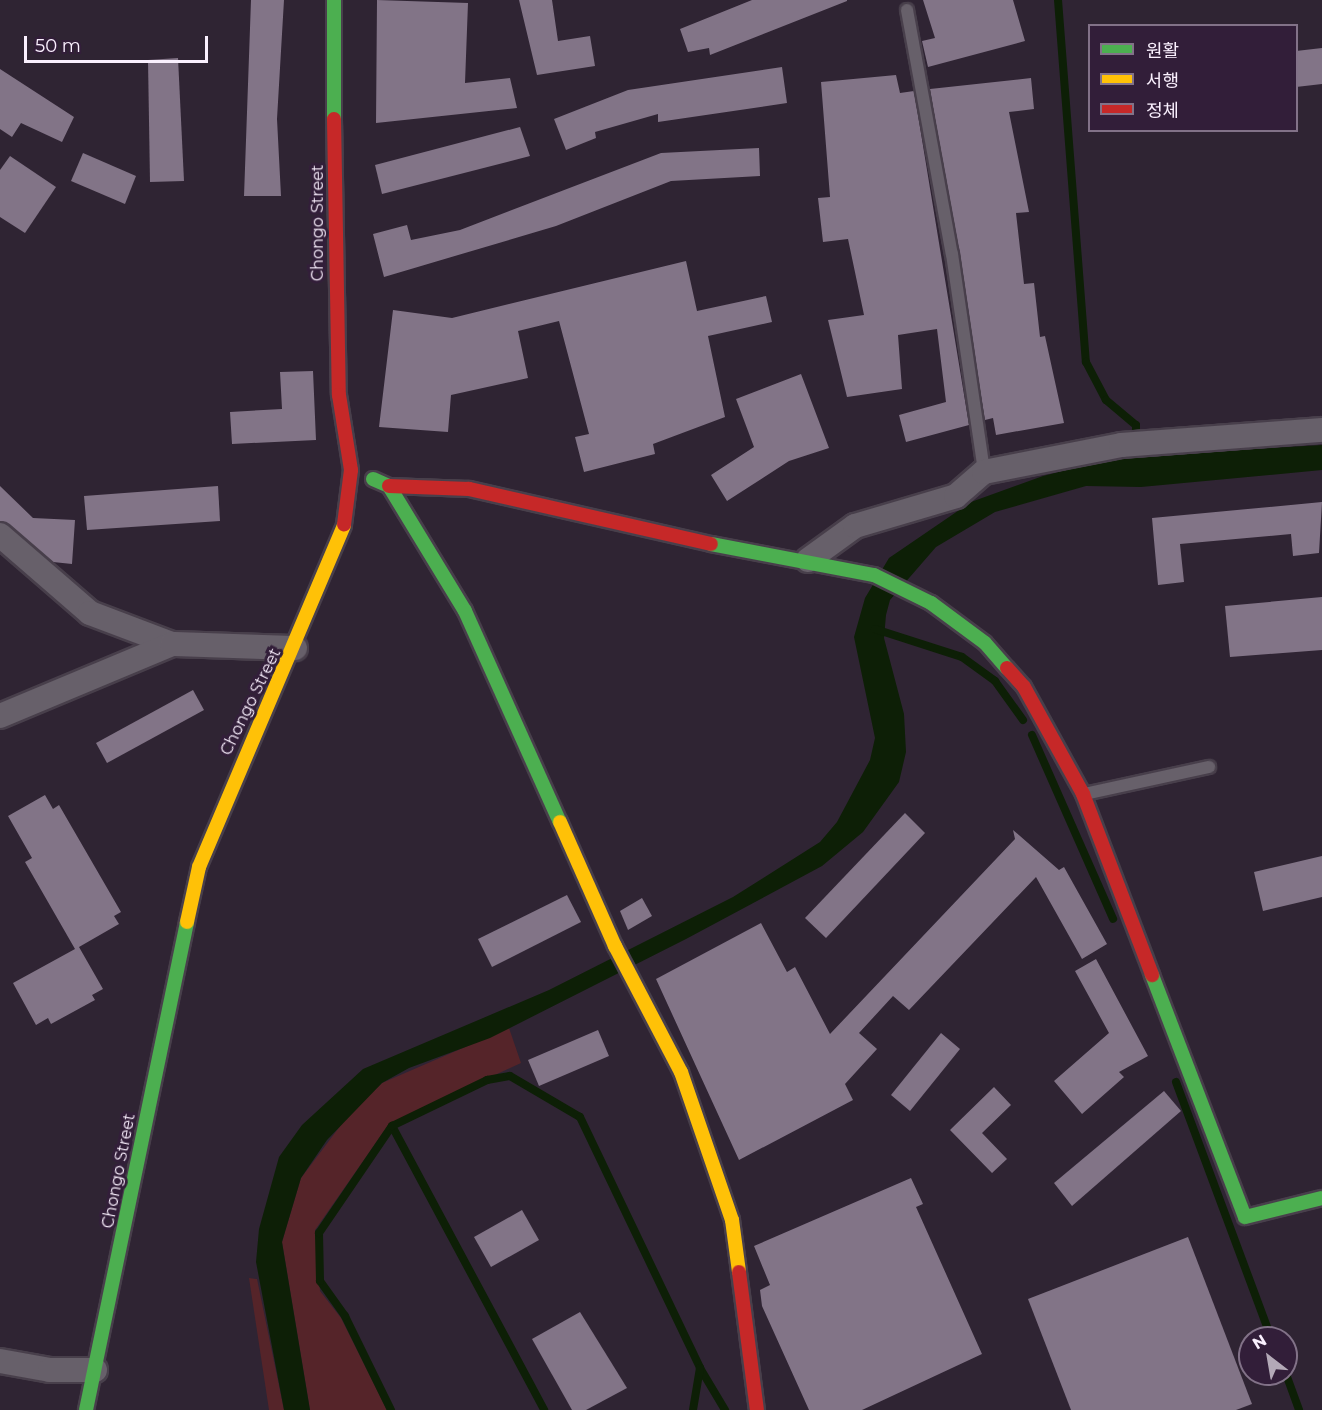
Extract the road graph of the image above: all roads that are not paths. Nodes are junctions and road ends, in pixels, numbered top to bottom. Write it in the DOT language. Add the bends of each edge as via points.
graph roads {
  1 [pos="334,0"];
  2 [pos="907,10"];
  3 [pos="1322,430"];
  4 [pos="351,470"];
  5 [pos="984,472"];
  6 [pos="389,486"];
  7 [pos="0,535"];
  8 [pos="808,560"];
  9 [pos="172,644"];
  10 [pos="295,648"];
  11 [pos="0,716"];
  12 [pos="1209,767"];
  13 [pos="1083,794"];
  14 [pos="1322,1198"];
  15 [pos="0,1361"];
  16 [pos="94,1370"];
  17 [pos="86,1410"];
  18 [pos="757,1410"];
  1 -- 4 [label="street, Chongo Street" via="333,254 339,395"];
  2 -- 5 [label="lane" via="952,254"];
  3 -- 5 [label="street" via="1121,445"];
  4 -- 6 [label="street"];
  4 -- 10 [label="street, Chongo Street" via="342,537"];
  5 -- 8 [label="street" via="956,496 855,526"];
  6 -- 8 [label="street" via="469,489 620,527"];
  6 -- 18 [label="street" via="465,611 567,829 615,946 681,1071 732,1220"];
  7 -- 9 [label="street" via="90,613"];
  8 -- 13 [label="street" via="874,575 903,589 984,643 1024,687"];
  9 -- 10 [label="street"];
  9 -- 11 [label="street"];
  10 -- 16 [label="street, Chongo Street" via="239,765 199,867"];
  12 -- 13 [label="lane"];
  13 -- 14 [label="street" via="1245,1217"];
  15 -- 16 [label="street" via="50,1370"];
  16 -- 17 [label="street, Chongo Street"];
}
